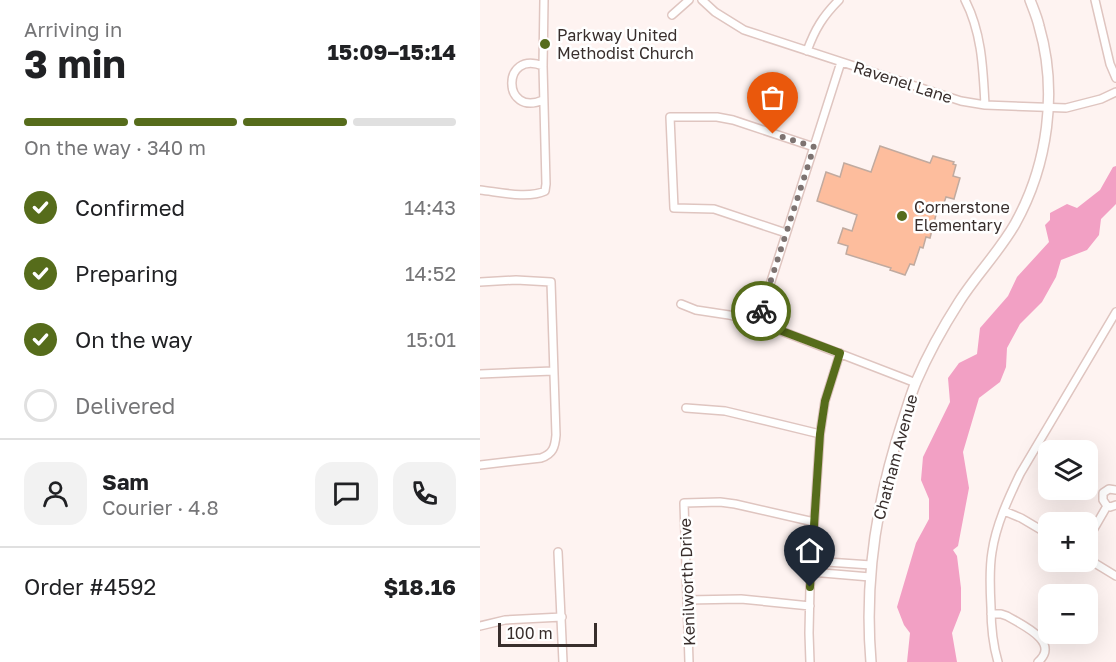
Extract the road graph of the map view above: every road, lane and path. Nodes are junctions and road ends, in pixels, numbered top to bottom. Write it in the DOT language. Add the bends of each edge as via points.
graph roads {
  1 [pos="544,0"];
  2 [pos="689,0"];
  3 [pos="702,0"];
  4 [pos="839,0"];
  5 [pos="965,0"];
  6 [pos="1030,0"];
  7 [pos="1095,0"];
  8 [pos="672,15"];
  9 [pos="807,51"];
  10 [pos="841,62"];
  11 [pos="543,66"];
  12 [pos="1116,78"];
  13 [pos="1116,92"];
  14 [pos="543,100"];
  15 [pos="985,105"];
  16 [pos="1048,108"];
  17 [pos="814,147"];
  18 [pos="480,189"];
  19 [pos="786,233"];
  20 [pos="480,282"];
  21 [pos="681,304"];
  22 [pos="1116,312"];
  23 [pos="758,322"];
  24 [pos="840,353"];
  25 [pos="553,371"];
  26 [pos="480,374"];
  27 [pos="916,383"];
  28 [pos="686,408"];
  29 [pos="820,434"];
  30 [pos="480,465"];
  31 [pos="1116,490"];
  32 [pos="1116,505"];
  33 [pos="1107,506"];
  34 [pos="1004,511"];
  35 [pos="814,522"];
  36 [pos="1098,522"];
  37 [pos="1038,528"];
  38 [pos="558,552"];
  39 [pos="812,561"];
  40 [pos="1098,564"];
  41 [pos="871,566"];
  42 [pos="811,572"];
  43 [pos="1116,576"];
  44 [pos="870,577"];
  45 [pos="687,600"];
  46 [pos="810,606"];
  47 [pos="991,614"];
  48 [pos="562,617"];
  49 [pos="480,626"];
  50 [pos="563,662"];
  51 [pos="689,662"];
  52 [pos="810,662"];
  53 [pos="871,662"];
  54 [pos="998,662"];
  55 [pos="1038,662"];
  1 -- 11 [label="street"];
  2 -- 8 [label="street"];
  3 -- 9 [label="street, Ravenel Lane" via="744,30"];
  4 -- 9 [label="street" via="819,23"];
  5 -- 15 [label="street" via="979,42"];
  6 -- 16 [label="street, Chatham Avenue" via="1045,51"];
  7 -- 12 [label="street"];
  9 -- 10 [label="street, Ravenel Lane"];
  10 -- 15 [label="street, Ravenel Lane" via="961,101"];
  10 -- 17 [label="street"];
  11 -- 14 [label="street"];
  11 -- 14 [label="street" via="520,66 512,79 515,95 521,100"];
  13 -- 16 [label="street, Ravenel Lane" via="1083,105"];
  14 -- 18 [label="street" via="545,191 537,195"];
  15 -- 16 [label="street, Ravenel Lane"];
  16 -- 27 [label="street, Chatham Avenue" via="1040,164 1024,205 960,301"];
  17 -- 19 [label="street"];
  17 -- 19 [label="street" via="725,118 670,117 674,208 714,209"];
  19 -- 23 [label="street"];
  20 -- 25 [label="street" via="551,282"];
  21 -- 23 [label="street"];
  22 -- 34 [label="street" via="1020,474"];
  23 -- 24 [label="street"];
  24 -- 27 [label="street"];
  24 -- 29 [label="street" via="825,401"];
  25 -- 26 [label="street"];
  25 -- 30 [label="street" via="553,450 541,458"];
  27 -- 41 [label="street, Chatham Avenue" via="887,473"];
  28 -- 29 [label="street" via="734,413"];
  29 -- 35 [label="street"];
  31 -- 33 [label="street" via="1104,493"];
  32 -- 33 [label="street"];
  33 -- 36 [label="street"];
  34 -- 37 [label="street"];
  34 -- 47 [label="street" via="992,553"];
  35 -- 39 [label="street"];
  35 -- 45 [label="street, Kenilworth Drive" via="735,504 684,503"];
  38 -- 48 [label="street"];
  39 -- 41 [label="street"];
  39 -- 42 [label="street"];
  40 -- 43 [label="street"];
  41 -- 44 [label="street, Chatham Avenue"];
  42 -- 44 [label="street"];
  42 -- 46 [label="street"];
  44 -- 53 [label="street, Chatham Avenue"];
  45 -- 46 [label="street" via="741,599"];
  45 -- 51 [label="street, Kenilworth Drive"];
  46 -- 52 [label="street"];
  47 -- 54 [label="street"];
  47 -- 55 [label="street" via="1007,616 1042,639 1044,655"];
  48 -- 49 [label="street" via="494,621"];
  48 -- 50 [label="street"];
}
